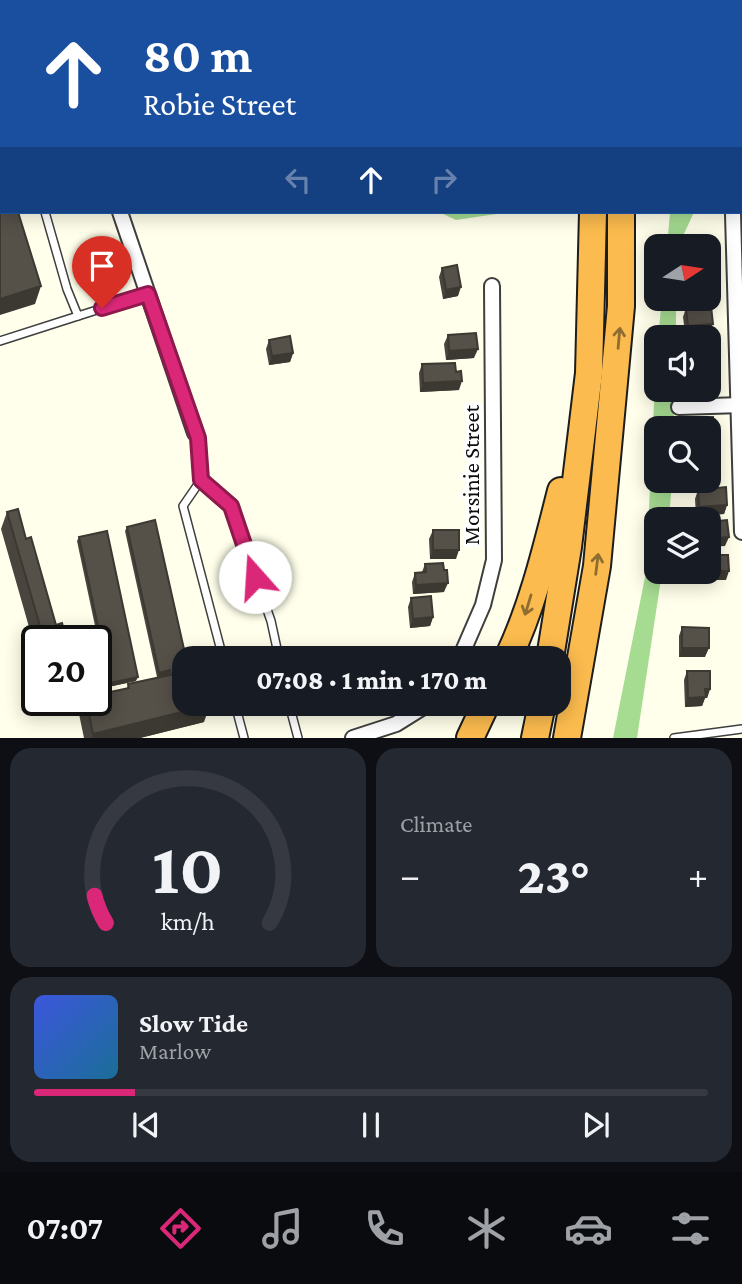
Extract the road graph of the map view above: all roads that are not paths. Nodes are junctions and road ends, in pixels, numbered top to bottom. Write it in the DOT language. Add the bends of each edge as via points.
graph roads {
  1 [pos="46,214"];
  2 [pos="121,214"];
  3 [pos="593,214"];
  4 [pos="621,214"];
  5 [pos="733,214"];
  6 [pos="738,249"];
  7 [pos="492,286"];
  8 [pos="148,294"];
  9 [pos="79,316"];
  10 [pos="739,323"];
  11 [pos="0,341"];
  12 [pos="589,373"];
  13 [pos="740,405"];
  14 [pos="678,407"];
  15 [pos="195,433"];
  16 [pos="201,480"];
  17 [pos="742,532"];
  18 [pos="587,632"];
  19 [pos="220,646"];
  20 [pos="276,646"];
  21 [pos="465,646"];
  22 [pos="514,646"];
  23 [pos="552,646"];
  24 [pos="238,716"];
  25 [pos="292,716"];
  26 [pos="408,716"];
  27 [pos="480,716"];
  28 [pos="540,716"];
  29 [pos="742,729"];
  30 [pos="244,738"];
  31 [pos="298,738"];
  32 [pos="353,738"];
  33 [pos="470,738"];
  34 [pos="535,738"];
  35 [pos="567,738"];
  36 [pos="582,738"];
  37 [pos="674,738"];
  1 -- 9 [label="lane"];
  2 -- 8 [label="street"];
  3 -- 12 [label="highway"];
  18 -- 4 [label="highway, one-way" via="621,306"];
  5 -- 6 [label="street"];
  6 -- 10 [label="street"];
  7 -- 21 [label="street, Morsinie Street" via="494,560 484,605"];
  8 -- 9 [label="lane"];
  8 -- 15 [label="street"];
  9 -- 11 [label="lane"];
  10 -- 13 [label="street"];
  12 -- 22 [label="highway, one-way" via="551,532"];
  12 -- 23 [label="highway"];
  13 -- 14 [label="street"];
  13 -- 17 [label="street"];
  15 -- 16 [label="lane"];
  16 -- 19 [label="lane" via="183,506"];
  16 -- 20 [label="lane" via="231,506"];
  18 -- 35 [label="highway"];
  18 -- 36 [label="highway"];
  24 -- 30 [label="lane"];
  25 -- 31 [label="lane"];
  26 -- 32 [label="street"];
  27 -- 33 [label="highway"];
  28 -- 34 [label="highway"];
  29 -- 37 [label="lane"];
}
